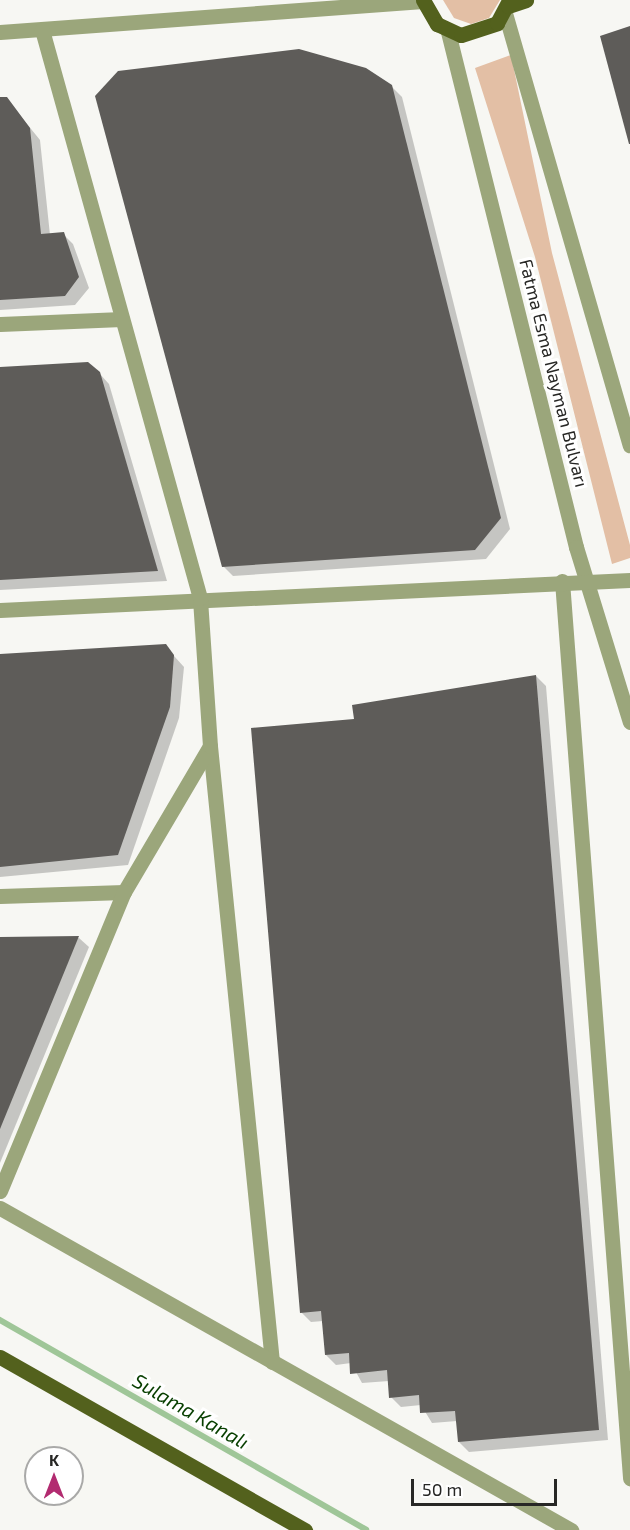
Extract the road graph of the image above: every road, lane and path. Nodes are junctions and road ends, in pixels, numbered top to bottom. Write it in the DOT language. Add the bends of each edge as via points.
graph roads {
  1 [pos="526,0"];
  2 [pos="423,1"];
  3 [pos="507,6"];
  4 [pos="42,30"];
  5 [pos="0,32"];
  6 [pos="448,32"];
  7 [pos="122,319"];
  8 [pos="0,324"];
  9 [pos="630,445"];
  10 [pos="585,580"];
  11 [pos="630,580"];
  12 [pos="562,581"];
  13 [pos="200,598"];
  14 [pos="0,610"];
  15 [pos="630,722"];
  16 [pos="210,746"];
  17 [pos="124,892"];
  18 [pos="0,897"];
  19 [pos="0,1191"];
  20 [pos="0,1208"];
  21 [pos="0,1357"];
  22 [pos="272,1362"];
  23 [pos="630,1478"];
  24 [pos="305,1530"];
  25 [pos="571,1530"];
  1 -- 3 [label="main road"];
  2 -- 4 [label="street"];
  2 -- 6 [label="main road"];
  3 -- 6 [label="main road" via="480,33"];
  3 -- 9 [label="street"];
  4 -- 5 [label="street"];
  4 -- 7 [label="street"];
  6 -- 10 [label="street, Fatma Esma Nayman Bulvarı"];
  7 -- 8 [label="street"];
  7 -- 13 [label="street"];
  10 -- 11 [label="street"];
  10 -- 12 [label="street"];
  10 -- 15 [label="street, Fatma Esma Nayman Bulvarı"];
  12 -- 13 [label="street"];
  12 -- 23 [label="street"];
  13 -- 14 [label="street"];
  13 -- 16 [label="street"];
  16 -- 17 [label="street"];
  16 -- 22 [label="street"];
  17 -- 18 [label="street"];
  17 -- 19 [label="street"];
  20 -- 22 [label="street"];
  21 -- 24 [label="main road"];
  22 -- 25 [label="street"];
}
